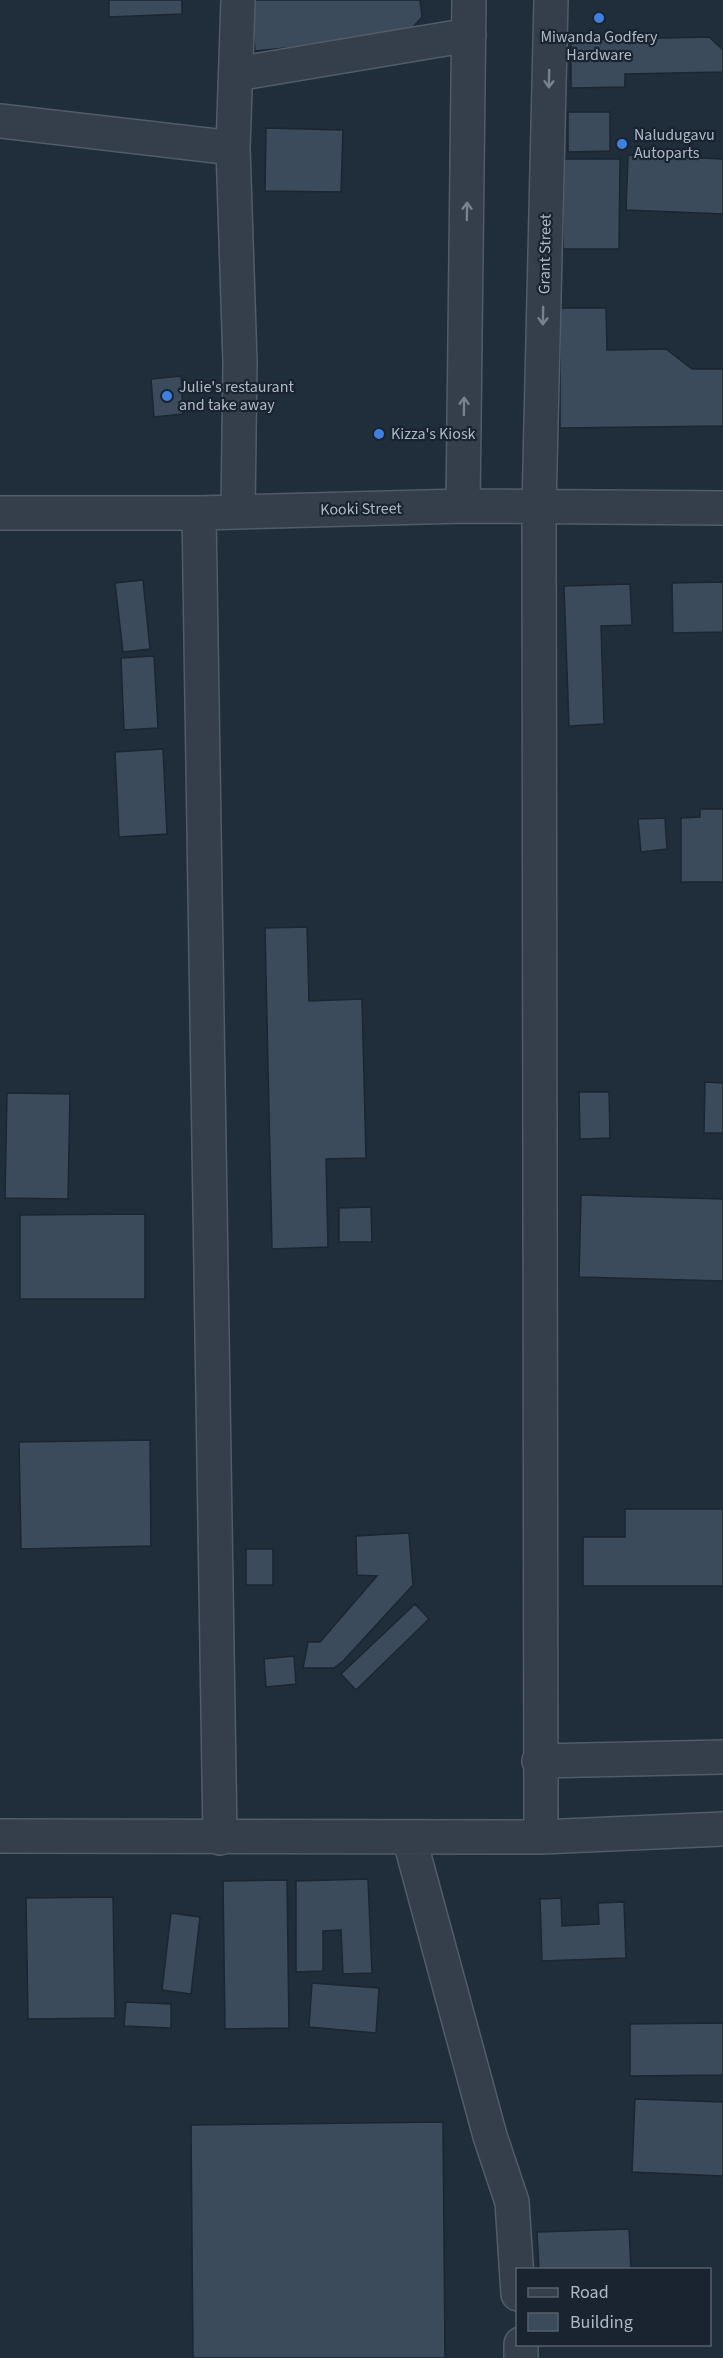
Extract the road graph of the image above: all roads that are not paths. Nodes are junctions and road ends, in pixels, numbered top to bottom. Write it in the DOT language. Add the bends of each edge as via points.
graph roads {
  1 [pos="238,0"];
  2 [pos="469,0"];
  3 [pos="551,0"];
  4 [pos="469,35"];
  5 [pos="236,75"];
  6 [pos="0,121"];
  7 [pos="233,148"];
  8 [pos="463,507"];
  9 [pos="539,508"];
  10 [pos="723,508"];
  11 [pos="238,512"];
  12 [pos="0,513"];
  13 [pos="199,513"];
  14 [pos="723,1757"];
  15 [pos="539,1761"];
  16 [pos="723,1829"];
  17 [pos="0,1836"];
  18 [pos="410,1837"];
  19 [pos="541,1837"];
  20 [pos="220,1838"];
  21 [pos="516,2268"];
  1 -- 5 [label="street"];
  2 -- 4 [label="street"];
  3 -- 9 [label="street, Grant Street, one-way"];
  4 -- 5 [label="street"];
  8 -- 4 [label="street, one-way"];
  5 -- 7 [label="street"];
  6 -- 7 [label="street"];
  7 -- 11 [label="street" via="240,362"];
  8 -- 9 [label="street, Kooki Street"];
  8 -- 11 [label="street, Kooki Street"];
  9 -- 10 [label="street, Kooki Street"];
  9 -- 15 [label="street, Grant Street"];
  11 -- 13 [label="street, Kooki Street"];
  12 -- 13 [label="street, Kooki Street"];
  13 -- 20 [label="street"];
  14 -- 15 [label="street"];
  15 -- 19 [label="street, Grant Street"];
  16 -- 19 [label="street"];
  17 -- 20 [label="street"];
  18 -- 19 [label="street"];
  18 -- 20 [label="street"];
  18 -- 21 [label="street" via="490,2136 512,2202"];
}
